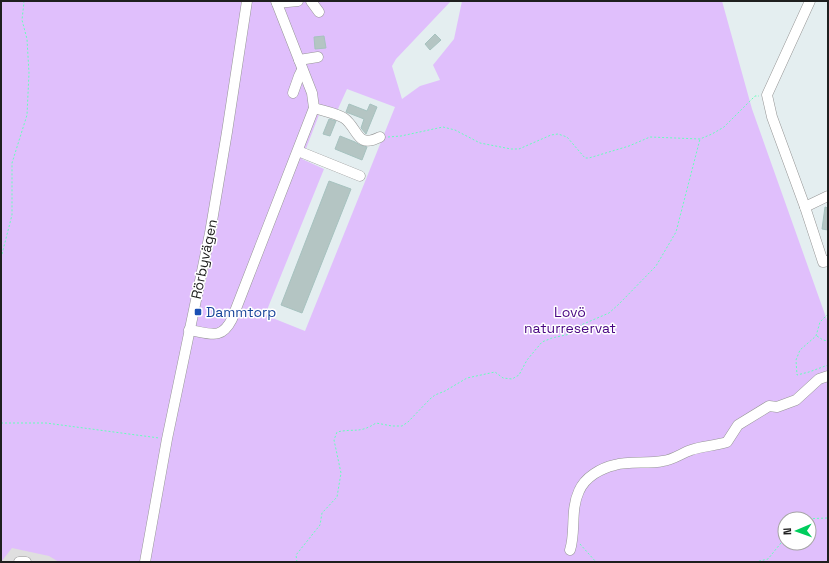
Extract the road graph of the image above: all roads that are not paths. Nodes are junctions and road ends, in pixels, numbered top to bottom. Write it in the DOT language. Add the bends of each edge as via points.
graph roads {
  1 [pos="247,1"];
  2 [pos="298,1"];
  3 [pos="312,1"];
  4 [pos="810,1"];
  5 [pos="276,2"];
  6 [pos="319,12"];
  7 [pos="318,57"];
  8 [pos="299,60"];
  9 [pos="302,70"];
  10 [pos="293,93"];
  11 [pos="314,108"];
  12 [pos="380,137"];
  13 [pos="298,151"];
  14 [pos="360,176"];
  15 [pos="828,196"];
  16 [pos="805,207"];
  17 [pos="826,262"];
  18 [pos="189,330"];
  19 [pos="828,376"];
  20 [pos="571,547"];
  21 [pos="19,562"];
  22 [pos="26,562"];
  23 [pos="145,562"];
  1 -- 18 [label="street, Rörbyvägen" via="211,225"];
  2 -- 5 [label="street"];
  3 -- 6 [label="street"];
  4 -- 16 [label="street" via="767,95 772,117"];
  5 -- 8 [label="street"];
  7 -- 8 [label="street"];
  8 -- 9 [label="street"];
  9 -- 10 [label="street"];
  9 -- 11 [label="street" via="312,93"];
  11 -- 12 [label="street" via="345,119 363,140 372,141"];
  11 -- 13 [label="street"];
  13 -- 14 [label="street"];
  13 -- 18 [label="street" via="228,328 217,334"];
  15 -- 16 [label="street"];
  16 -- 17 [label="street"];
  18 -- 23 [label="street, Rörbyvägen"];
  19 -- 20 [label="street" via="819,378 796,400 777,407 769,406 738,425 727,442 693,449 665,461 615,464 592,475 578,491"];
  21 -- 22 [label="street"];
}
